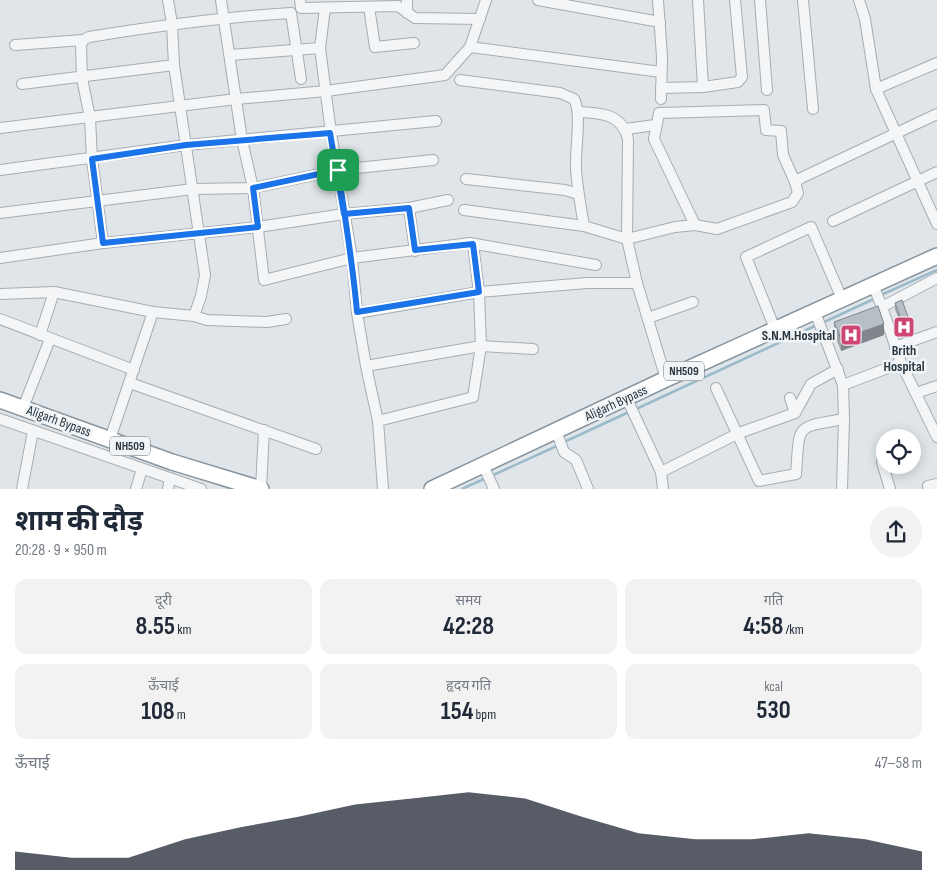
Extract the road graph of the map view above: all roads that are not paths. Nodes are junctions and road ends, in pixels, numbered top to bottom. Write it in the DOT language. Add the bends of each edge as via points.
graph roads {
  1 [pos="168,0"];
  2 [pos="222,0"];
  3 [pos="486,0"];
  4 [pos="538,0"];
  5 [pos="658,0"];
  6 [pos="698,0"];
  7 [pos="735,0"];
  8 [pos="760,0"];
  9 [pos="803,0"];
  10 [pos="858,0"];
  11 [pos="404,2"];
  12 [pos="297,7"];
  13 [pos="369,7"];
  14 [pos="325,8"];
  15 [pos="222,17"];
  16 [pos="480,19"];
  17 [pos="660,22"];
  18 [pos="172,24"];
  19 [pos="83,40"];
  20 [pos="414,43"];
  21 [pos="15,45"];
  22 [pos="470,47"];
  23 [pos="320,48"];
  24 [pos="296,49"];
  25 [pos="230,55"];
  26 [pos="937,64"];
  27 [pos="174,65"];
  28 [pos="661,72"];
  29 [pos="82,78"];
  30 [pos="301,79"];
  31 [pos="460,80"];
  32 [pos="22,84"];
  33 [pos="703,88"];
  34 [pos="767,90"];
  35 [pos="876,90"];
  36 [pos="326,91"];
  37 [pos="236,99"];
  38 [pos="179,105"];
  39 [pos="813,109"];
  40 [pos="579,112"];
  41 [pos="937,114"];
  42 [pos="90,118"];
  43 [pos="436,121"];
  44 [pos="655,125"];
  45 [pos="0,128"];
  46 [pos="626,129"];
  47 [pos="330,133"];
  48 [pos="897,134"];
  49 [pos="242,140"];
  50 [pos="186,145"];
  51 [pos="92,159"];
  52 [pos="433,160"];
  53 [pos="0,170"];
  54 [pos="338,170"];
  55 [pos="937,172"];
  56 [pos="466,179"];
  57 [pos="917,181"];
  58 [pos="795,182"];
  59 [pos="253,188"];
  60 [pos="193,189"];
  61 [pos="578,194"];
  62 [pos="98,200"];
  63 [pos="448,200"];
  64 [pos="409,208"];
  65 [pos="464,210"];
  66 [pos="0,213"];
  67 [pos="344,214"];
  68 [pos="833,221"];
  69 [pos="937,224"];
  70 [pos="695,225"];
  71 [pos="584,226"];
  72 [pos="258,227"];
  73 [pos="199,232"];
  74 [pos="627,240"];
  75 [pos="103,243"];
  76 [pos="473,244"];
  77 [pos="415,250"];
  78 [pos="937,256"];
  79 [pos="0,258"];
  80 [pos="352,258"];
  81 [pos="596,265"];
  82 [pos="937,278"];
  83 [pos="637,283"];
  84 [pos="874,289"];
  85 [pos="54,292"];
  86 [pos="479,292"];
  87 [pos="0,294"];
  88 [pos="842,299"];
  89 [pos="693,302"];
  90 [pos="882,305"];
  91 [pos="153,312"];
  92 [pos="357,312"];
  93 [pos="194,316"];
  94 [pos="648,318"];
  95 [pos="0,319"];
  96 [pos="286,319"];
  97 [pos="819,320"];
  98 [pos="775,329"];
  99 [pos="937,332"];
  100 [pos="45,337"];
  101 [pos="482,346"];
  102 [pos="895,347"];
  103 [pos="533,349"];
  104 [pos="901,363"];
  105 [pos="366,366"];
  106 [pos="838,369"];
  107 [pos="134,370"];
  108 [pos="666,379"];
  109 [pos="130,383"];
  110 [pos="842,385"];
  111 [pos="937,386"];
  112 [pos="716,388"];
  113 [pos="916,393"];
  114 [pos="790,398"];
  115 [pos="0,400"];
  116 [pos="630,406"];
  117 [pos="23,408"];
  118 [pos="795,414"];
  119 [pos="0,419"];
  120 [pos="844,419"];
  121 [pos="378,421"];
  122 [pos="264,430"];
  123 [pos="33,431"];
  124 [pos="556,433"];
  125 [pos="739,433"];
  126 [pos="937,437"];
  127 [pos="110,439"];
  128 [pos="316,448"];
  129 [pos="484,468"];
  130 [pos="142,469"];
  131 [pos="661,472"];
  132 [pos="886,474"];
  133 [pos="170,478"];
  134 [pos="937,484"];
  135 [pos="492,485"];
  136 [pos="759,485"];
  137 [pos="25,488"];
  138 [pos="136,489"];
  139 [pos="168,489"];
  140 [pos="201,489"];
  141 [pos="261,489"];
  142 [pos="383,489"];
  143 [pos="432,489"];
  144 [pos="588,489"];
  145 [pos="663,489"];
  146 [pos="842,489"];
  147 [pos="890,489"];
  148 [pos="929,489"];
  1 -- 18 [label="street"];
  2 -- 15 [label="street"];
  3 -- 16 [label="street"];
  4 -- 17 [label="street"];
  5 -- 17 [label="street"];
  6 -- 33 [label="street"];
  7 -- 33 [label="street" via="742,77 738,82"];
  8 -- 34 [label="street"];
  9 -- 39 [label="street"];
  10 -- 35 [label="street"];
  11 -- 13 [label="street"];
  11 -- 16 [label="street" via="407,13 415,18"];
  12 -- 14 [label="street"];
  12 -- 15 [label="street"];
  12 -- 24 [label="street"];
  13 -- 14 [label="street"];
  13 -- 20 [label="street" via="375,47"];
  14 -- 23 [label="street"];
  15 -- 18 [label="street"];
  15 -- 25 [label="street"];
  16 -- 22 [label="street"];
  17 -- 28 [label="street"];
  18 -- 19 [label="street"];
  18 -- 27 [label="street"];
  19 -- 21 [label="street"];
  19 -- 29 [label="street"];
  22 -- 28 [label="street"];
  22 -- 36 [label="street" via="445,75"];
  23 -- 24 [label="street"];
  23 -- 36 [label="street"];
  24 -- 25 [label="street"];
  24 -- 30 [label="street"];
  25 -- 37 [label="street"];
  26 -- 35 [label="street"];
  27 -- 29 [label="street"];
  27 -- 38 [label="street"];
  28 -- 33 [label="street" via="661,93"];
  29 -- 32 [label="street"];
  29 -- 42 [label="street"];
  31 -- 40 [label="street" via="560,93 574,99"];
  35 -- 48 [label="street"];
  36 -- 37 [label="street"];
  36 -- 47 [label="street"];
  37 -- 38 [label="street"];
  37 -- 49 [label="street"];
  38 -- 42 [label="street"];
  38 -- 50 [label="street"];
  40 -- 46 [label="street" via="614,117"];
  40 -- 61 [label="street" via="576,148"];
  41 -- 48 [label="street"];
  42 -- 45 [label="street"];
  42 -- 51 [label="street"];
  43 -- 47 [label="street"];
  44 -- 46 [label="street"];
  44 -- 58 [label="street" via="659,113 764,110 766,130 781,131 783,155"];
  44 -- 70 [label="street" via="654,138"];
  46 -- 74 [label="street"];
  47 -- 49 [label="street"];
  47 -- 54 [label="street"];
  48 -- 57 [label="street"];
  48 -- 58 [label="street"];
  49 -- 50 [label="street"];
  49 -- 59 [label="street"];
  50 -- 51 [label="street"];
  50 -- 60 [label="street"];
  51 -- 53 [label="street"];
  51 -- 62 [label="street"];
  52 -- 54 [label="street"];
  54 -- 59 [label="street"];
  54 -- 67 [label="street"];
  55 -- 57 [label="street"];
  56 -- 61 [label="street"];
  57 -- 68 [label="street"];
  57 -- 69 [label="street"];
  58 -- 70 [label="street" via="798,193 792,202 723,228"];
  59 -- 60 [label="street"];
  59 -- 72 [label="street"];
  60 -- 62 [label="street"];
  60 -- 73 [label="street"];
  61 -- 71 [label="street"];
  62 -- 66 [label="street"];
  62 -- 75 [label="street"];
  63 -- 64 [label="street"];
  64 -- 67 [label="street"];
  64 -- 77 [label="street"];
  65 -- 71 [label="street"];
  67 -- 72 [label="street"];
  67 -- 80 [label="street"];
  70 -- 74 [label="street"];
  71 -- 74 [label="street"];
  72 -- 73 [label="street"];
  72 -- 80 [label="street" via="264,280"];
  73 -- 75 [label="street"];
  73 -- 93 [label="street" via="205,275"];
  74 -- 83 [label="street"];
  75 -- 79 [label="street"];
  76 -- 77 [label="street"];
  76 -- 81 [label="street"];
  76 -- 86 [label="street"];
  77 -- 80 [label="street"];
  78 -- 84 [label="highway, Aligarh Bypass / NH509"];
  80 -- 92 [label="street"];
  82 -- 90 [label="street"];
  83 -- 86 [label="street" via="587,283"];
  83 -- 94 [label="street"];
  84 -- 88 [label="highway, Aligarh Bypass / NH509"];
  84 -- 90 [label="street"];
  85 -- 87 [label="street"];
  85 -- 91 [label="street"];
  85 -- 100 [label="street"];
  86 -- 92 [label="street"];
  86 -- 101 [label="street"];
  88 -- 97 [label="highway, Aligarh Bypass / NH509"];
  88 -- 98 [label="street" via="811,227 746,257"];
  89 -- 94 [label="street"];
  90 -- 102 [label="street"];
  91 -- 93 [label="street"];
  91 -- 107 [label="street"];
  92 -- 105 [label="street"];
  93 -- 96 [label="street" via="207,320 267,322"];
  94 -- 108 [label="street"];
  95 -- 100 [label="street"];
  97 -- 98 [label="highway, Aligarh Bypass / NH509"];
  97 -- 106 [label="street"];
  98 -- 108 [label="highway, Aligarh Bypass / NH509"];
  99 -- 102 [label="street"];
  100 -- 107 [label="street"];
  100 -- 117 [label="street"];
  101 -- 103 [label="street"];
  101 -- 105 [label="street"];
  101 -- 121 [label="street" via="473,397"];
  102 -- 104 [label="street"];
  104 -- 110 [label="street"];
  104 -- 113 [label="street"];
  105 -- 121 [label="street"];
  106 -- 110 [label="street"];
  106 -- 118 [label="street" via="811,384"];
  107 -- 109 [label="street"];
  108 -- 116 [label="highway, Aligarh Bypass / NH509"];
  109 -- 122 [label="street"];
  109 -- 127 [label="street"];
  110 -- 120 [label="street"];
  111 -- 113 [label="street"];
  112 -- 125 [label="street"];
  113 -- 126 [label="street"];
  114 -- 118 [label="street"];
  115 -- 117 [label="highway, Aligarh Bypass / NH509"];
  116 -- 124 [label="highway, Aligarh Bypass / NH509"];
  116 -- 131 [label="street"];
  117 -- 127 [label="highway, Aligarh Bypass / NH509"];
  118 -- 125 [label="street"];
  119 -- 123 [label="street"];
  120 -- 136 [label="street" via="806,426 801,430 799,439 796,474"];
  120 -- 146 [label="street"];
  121 -- 142 [label="street"];
  122 -- 128 [label="street"];
  122 -- 141 [label="street"];
  123 -- 130 [label="street"];
  123 -- 137 [label="street"];
  124 -- 129 [label="highway, Aligarh Bypass / NH509"];
  124 -- 144 [label="street" via="564,452 576,460"];
  125 -- 131 [label="street"];
  125 -- 136 [label="street"];
  127 -- 141 [label="highway, Aligarh Bypass / NH509"];
  129 -- 135 [label="street"];
  129 -- 143 [label="highway, Aligarh Bypass / NH509"];
  130 -- 133 [label="street"];
  130 -- 138 [label="street"];
  131 -- 145 [label="street"];
  132 -- 147 [label="street"];
  133 -- 139 [label="street"];
  133 -- 140 [label="street"];
  134 -- 148 [label="street" via="928,486"];
}
